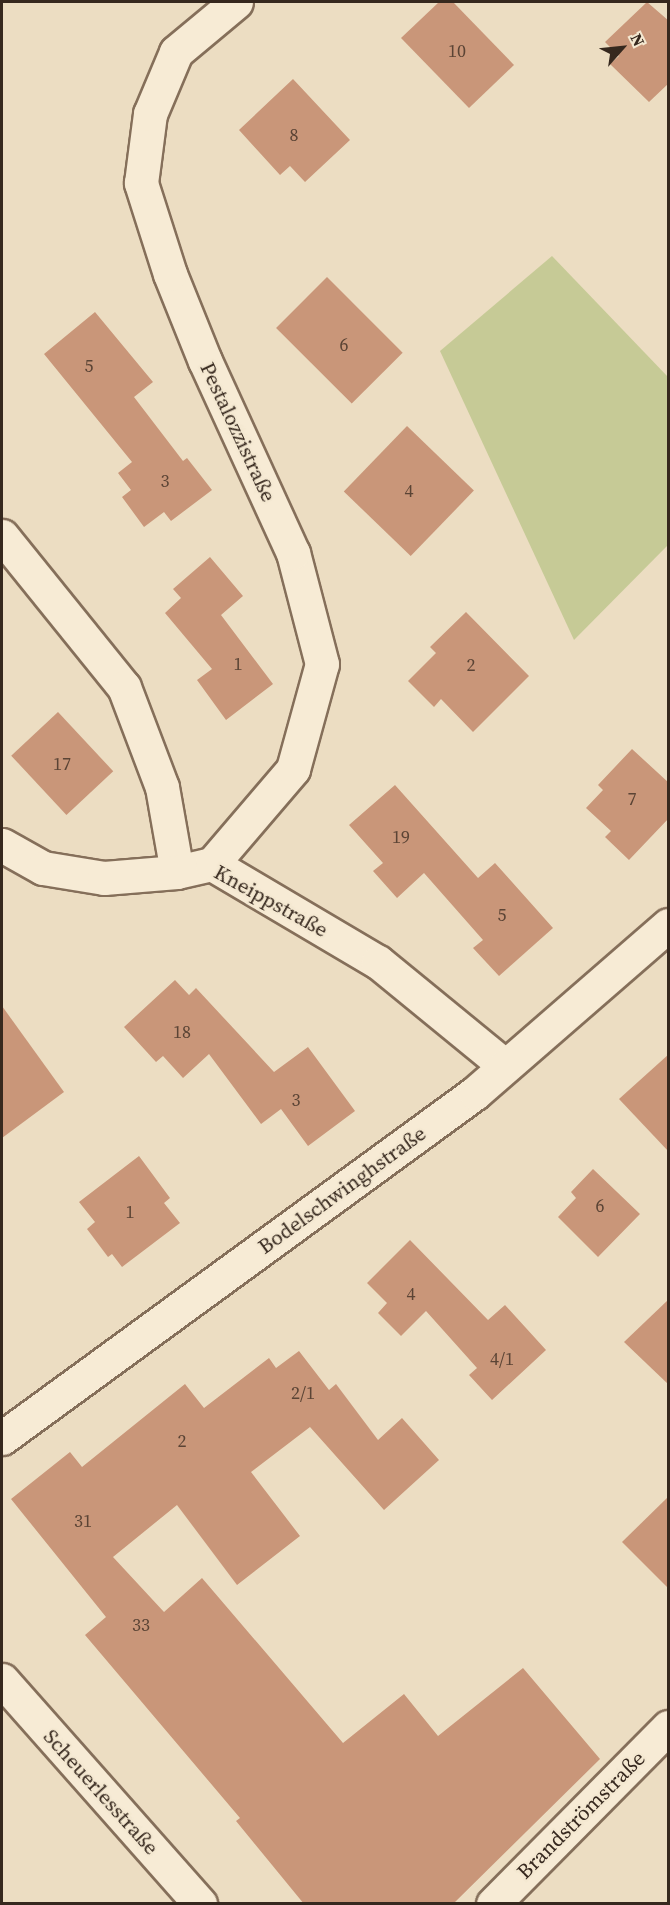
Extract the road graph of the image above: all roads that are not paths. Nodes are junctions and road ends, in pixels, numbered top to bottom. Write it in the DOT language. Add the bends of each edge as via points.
graph roads {
  1 [pos="236,2"];
  2 [pos="2,536"];
  3 [pos="2,844"];
  4 [pos="212,864"];
  5 [pos="177,872"];
  6 [pos="669,925"];
  7 [pos="505,1066"];
  8 [pos="2,1438"];
  9 [pos="2,1680"];
  10 [pos="669,1727"];
  11 [pos="200,1904"];
  12 [pos="493,1904"];
  1 -- 4 [label="street, Pestalozzistraße" via="176,52 150,114 141,183 170,274 205,361 293,553 322,664 293,770"];
  2 -- 5 [label="street" via="123,687 162,787"];
  3 -- 5 [label="street, Kneippstraße" via="43,868 104,878"];
  4 -- 5 [label="street, Kneippstraße"];
  4 -- 7 [label="street, Kneippstraße" via="378,962"];
  6 -- 7 [label="street, Bodelschwinghstraße"];
  7 -- 8 [label="street, Bodelschwinghstraße" via="475,1093"];
  9 -- 11 [label="street, Scheuerlesstraße"];
  10 -- 12 [label="street, Brandströmstraße"];
}
